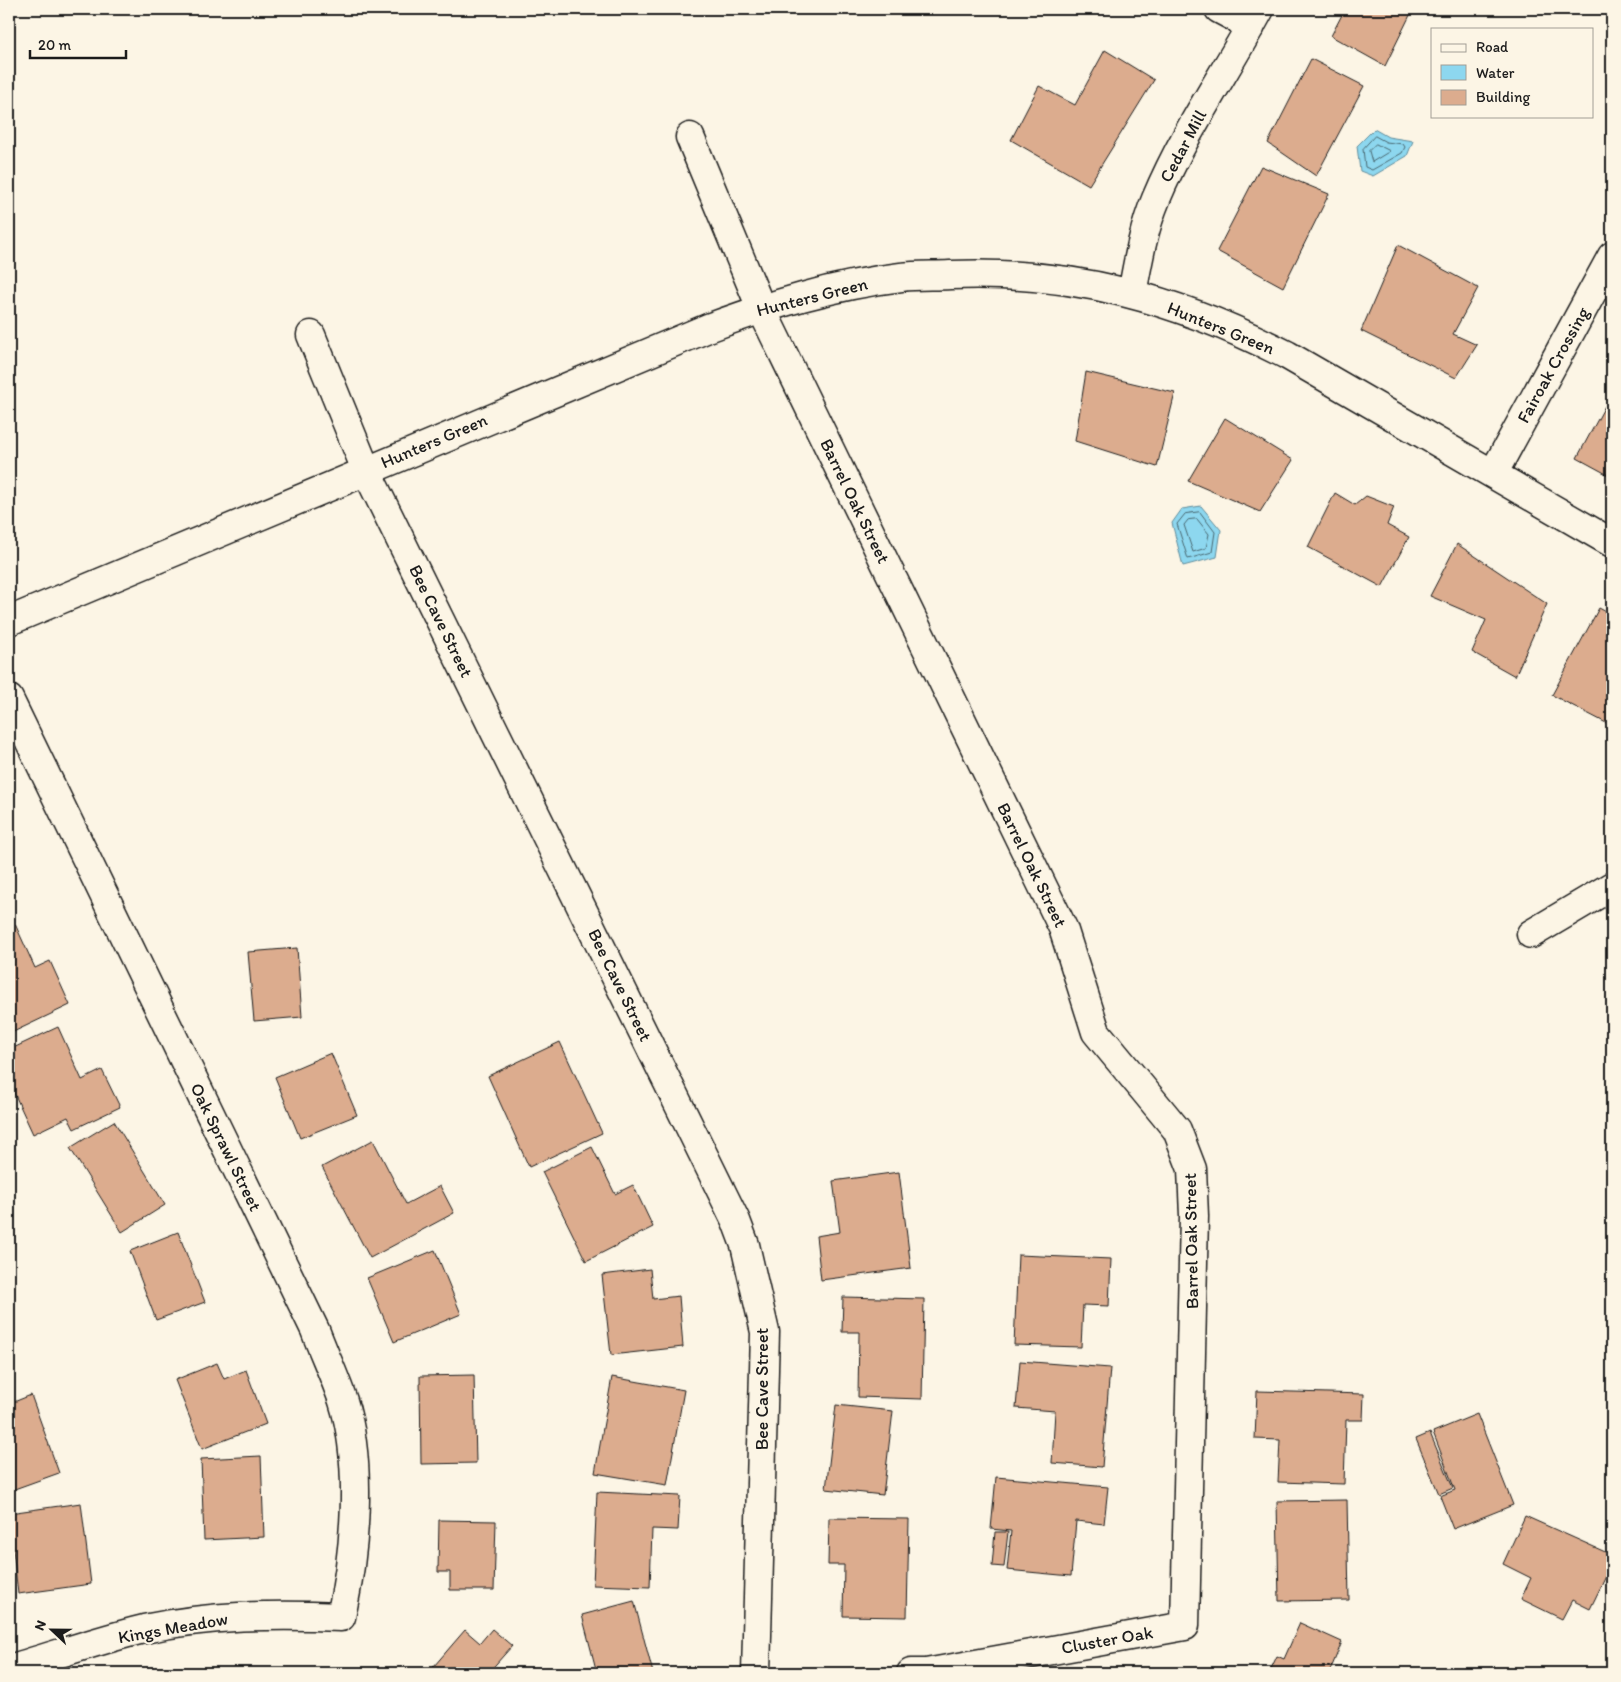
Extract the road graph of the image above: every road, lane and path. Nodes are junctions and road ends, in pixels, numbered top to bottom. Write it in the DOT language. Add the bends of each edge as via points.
graph roads {
  1 [pos="1219,9"];
  2 [pos="1256,17"];
  3 [pos="690,137"];
  4 [pos="1612,256"];
  5 [pos="1132,294"];
  6 [pos="761,308"];
  7 [pos="311,335"];
  8 [pos="366,470"];
  9 [pos="1493,474"];
  10 [pos="1612,543"];
  11 [pos="9,621"];
  12 [pos="9,699"];
  13 [pos="1612,886"];
  14 [pos="1532,934"];
  15 [pos="341,1617"];
  16 [pos="1185,1626"];
  17 [pos="9,1669"];
  18 [pos="756,1673"];
  19 [pos="911,1673"];
  1 -- 2 [label="street"];
  2 -- 5 [label="street, Cedar Mill" via="1173,161 1155,200 1142,241"];
  3 -- 6 [label="street, Barrel Oak Street"];
  4 -- 9 [label="street, Fairoak Crossing"];
  5 -- 6 [label="street, Hunters Green" via="1043,276 902,277 836,288"];
  5 -- 9 [label="street, Hunters Green" via="1183,309 1247,335"];
  6 -- 8 [label="street, Hunters Green"];
  6 -- 16 [label="street, Barrel Oak Street" via="1063,928 1096,1032 1178,1130 1192,1169 1194,1216"];
  7 -- 8 [label="street, Bee Cave Street"];
  8 -- 11 [label="street, Hunters Green"];
  8 -- 18 [label="street, Bee Cave Street" via="745,1245 765,1332"];
  9 -- 10 [label="street, Hunters Green"];
  12 -- 15 [label="street, Oak Sprawl Street" via="314,1330 343,1402 351,1445 354,1535"];
  13 -- 14 [label="street"];
  15 -- 17 [label="street, Kings Meadow" via="276,1614 210,1618 144,1630"];
  16 -- 19 [label="street, Cluster Oak" via="926,1673"];
}
